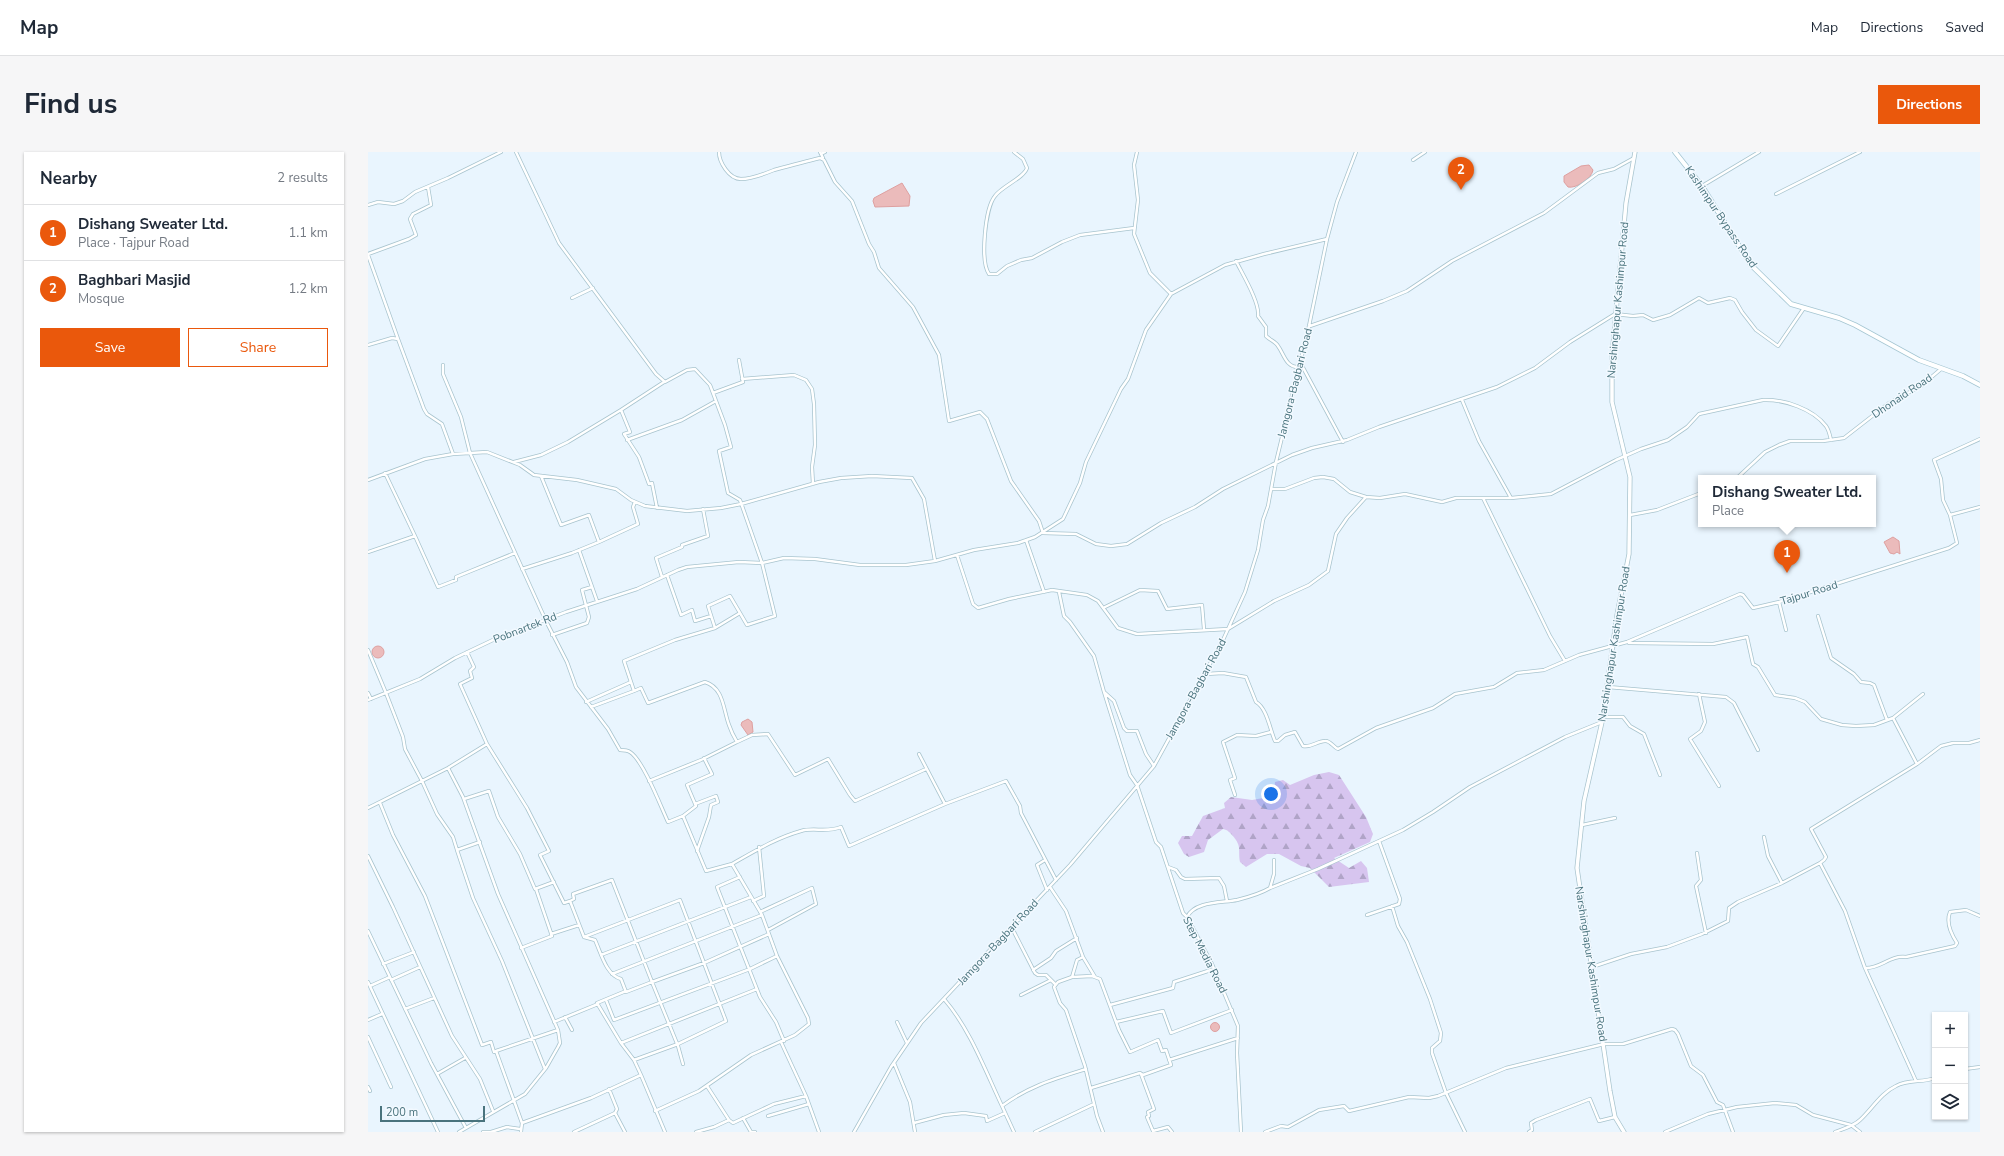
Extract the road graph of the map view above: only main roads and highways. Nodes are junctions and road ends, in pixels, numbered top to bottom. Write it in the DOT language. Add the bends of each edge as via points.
graph roads {
  1 [pos="1675,152"];
  2 [pos="1980,385"];
  1 -- 2 [label="main road, Kashimpur Bypass Road" via="1702,186 1752,265 1784,299 1791,304 1855,325 1891,346"];
}
